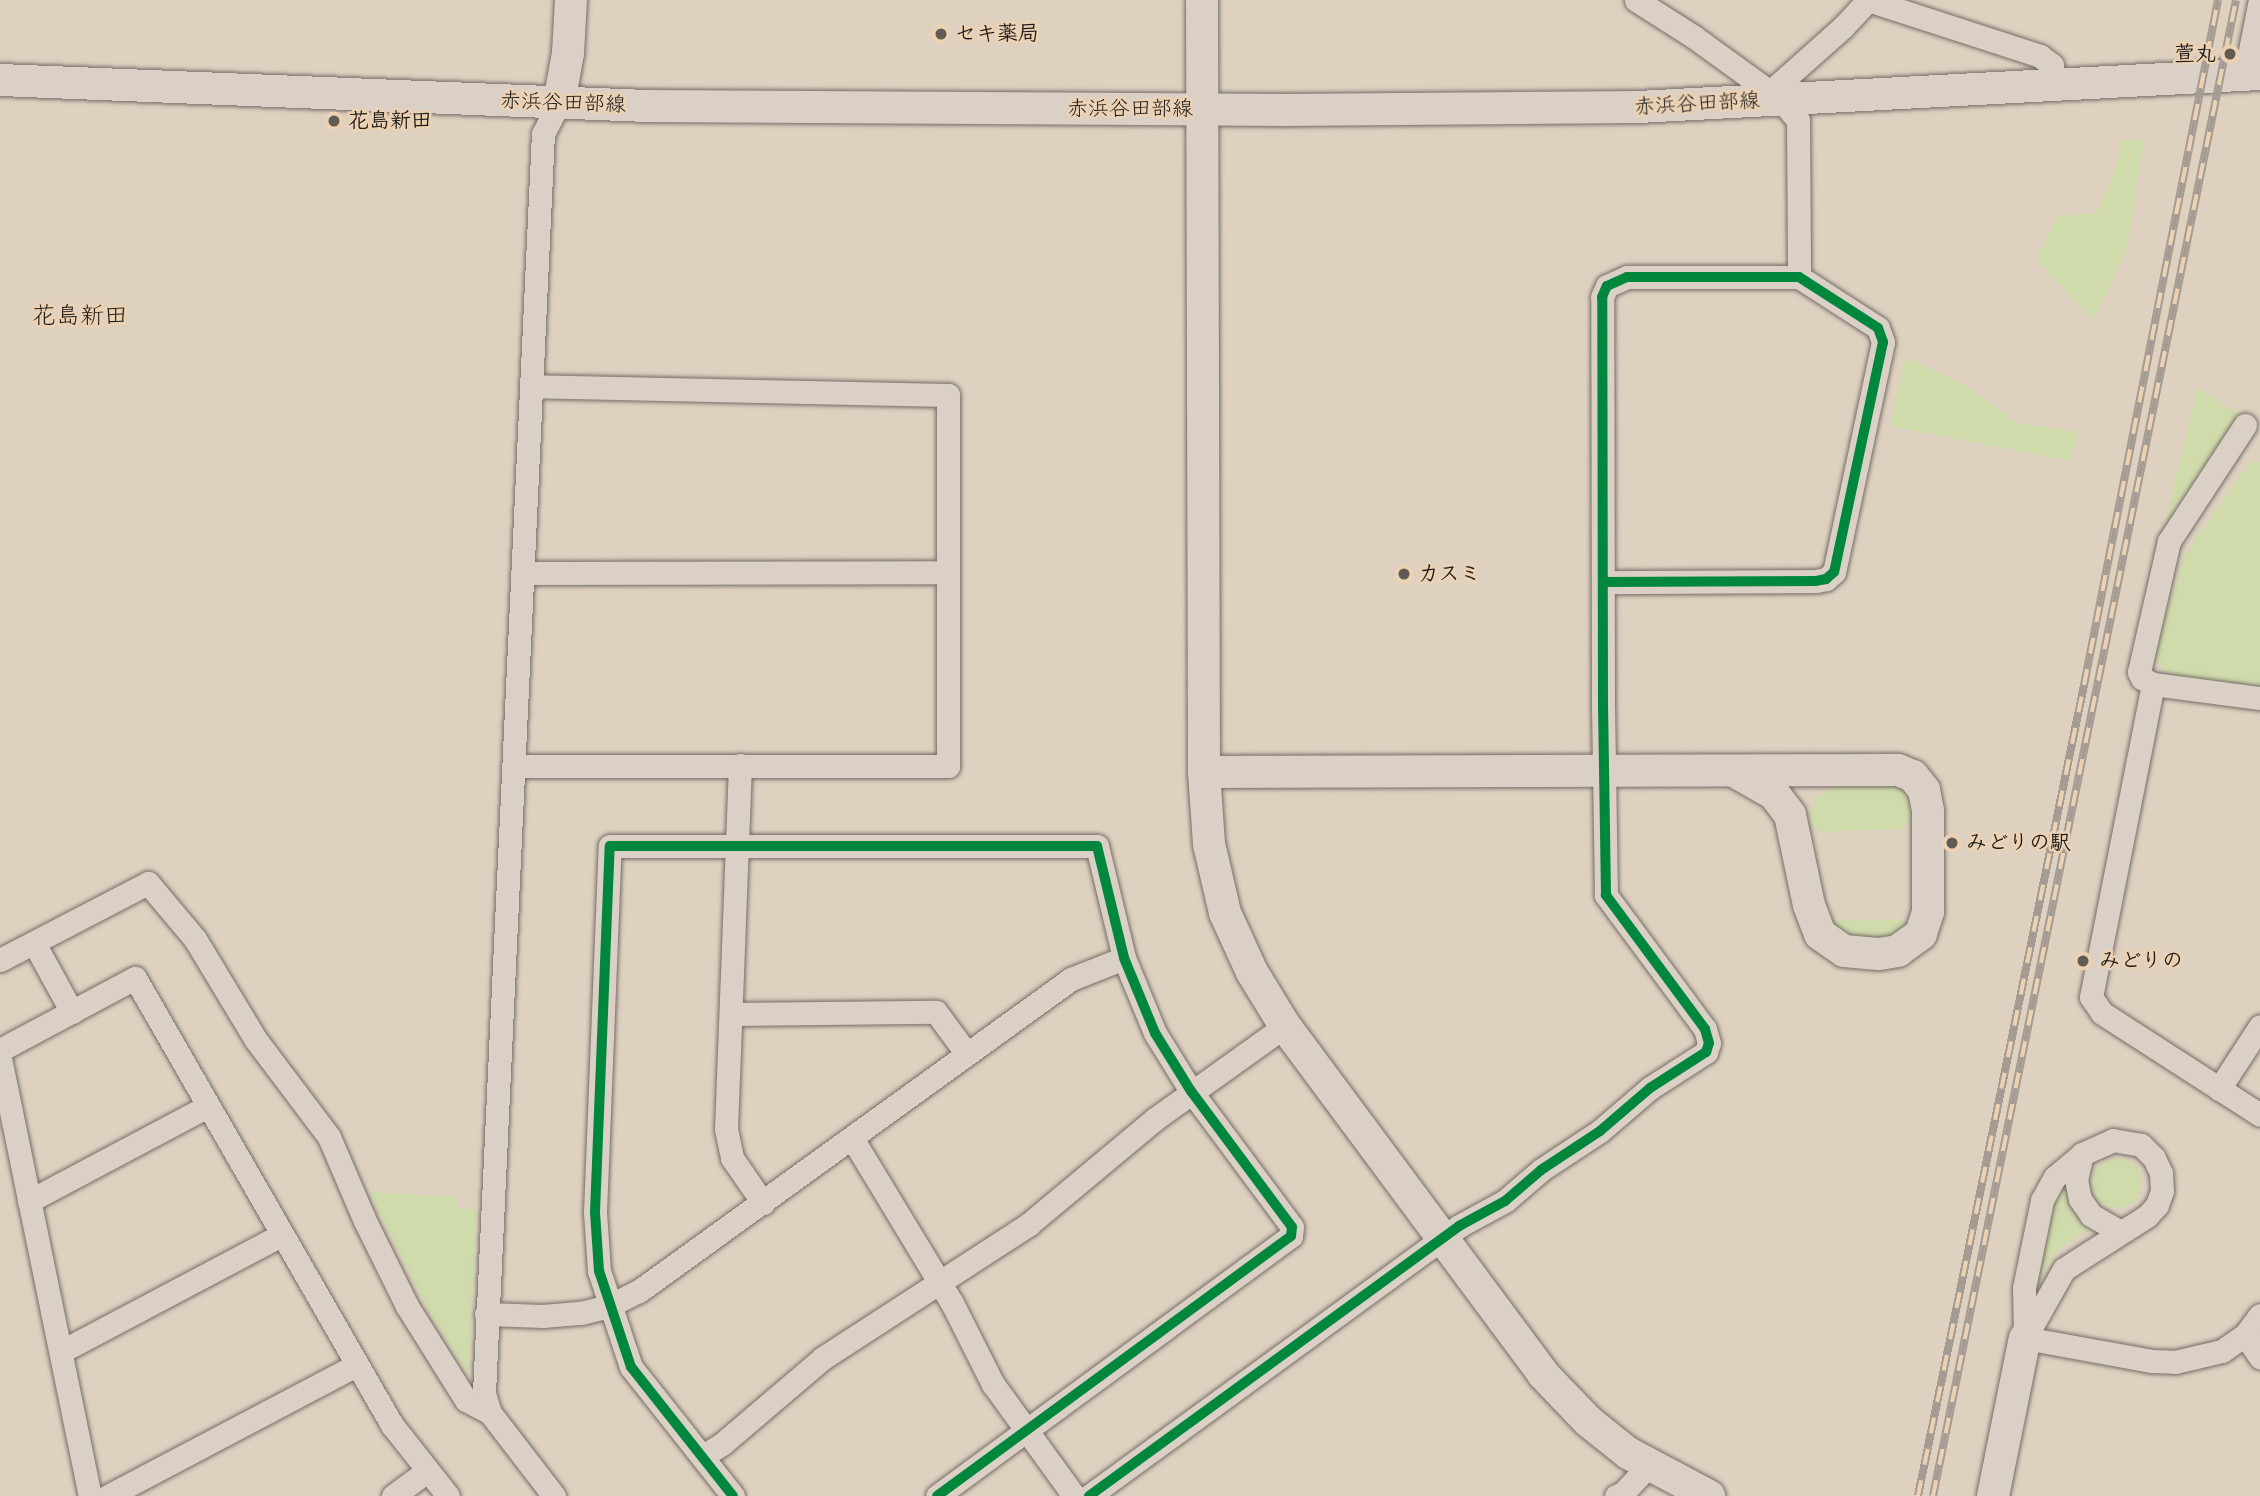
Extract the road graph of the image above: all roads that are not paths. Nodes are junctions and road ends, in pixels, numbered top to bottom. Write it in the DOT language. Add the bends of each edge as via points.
graph roads {
  1 [pos="571,0"];
  2 [pos="1202,0"];
  3 [pos="1636,0"];
  4 [pos="2260,0"];
  5 [pos="2253,74"];
  6 [pos="0,80"];
  7 [pos="2053,84"];
  8 [pos="1775,96"];
  9 [pos="559,103"];
  10 [pos="1202,110"];
  11 [pos="1799,277"];
  12 [pos="534,386"];
  13 [pos="2245,425"];
  14 [pos="947,572"];
  15 [pos="524,573"];
  16 [pos="1603,582"];
  17 [pos="2153,684"];
  18 [pos="2260,698"];
  19 [pos="740,765"];
  20 [pos="514,766"];
  21 [pos="1734,771"];
  22 [pos="1828,771"];
  23 [pos="1204,772"];
  24 [pos="1605,772"];
  25 [pos="1790,815"];
  26 [pos="737,847"];
  27 [pos="34,943"];
  28 [pos="1124,958"];
  29 [pos="0,960"];
  30 [pos="72,1012"];
  31 [pos="733,1014"];
  32 [pos="1285,1026"];
  33 [pos="2260,1026"];
  34 [pos="0,1050"];
  35 [pos="967,1054"];
  36 [pos="0,1058"];
  37 [pos="2219,1089"];
  38 [pos="1191,1091"];
  39 [pos="208,1106"];
  40 [pos="2260,1115"];
  41 [pos="852,1138"];
  42 [pos="2082,1154"];
  43 [pos="29,1201"];
  44 [pos="764,1203"];
  45 [pos="2121,1232"];
  46 [pos="281,1235"];
  47 [pos="1443,1238"];
  48 [pos="939,1283"];
  49 [pos="609,1306"];
  50 [pos="486,1314"];
  51 [pos="2260,1315"];
  52 [pos="2245,1335"];
  53 [pos="2025,1338"];
  54 [pos="62,1351"];
  55 [pos="2260,1357"];
  56 [pos="356,1365"];
  57 [pos="490,1413"];
  58 [pos="1028,1431"];
  59 [pos="703,1456"];
  60 [pos="1649,1465"];
  61 [pos="427,1471"];
  62 [pos="90,1496"];
  63 [pos="108,1496"];
  64 [pos="393,1496"];
  65 [pos="448,1496"];
  66 [pos="554,1496"];
  67 [pos="733,1496"];
  68 [pos="937,1496"];
  69 [pos="1074,1496"];
  70 [pos="1089,1496"];
  71 [pos="1616,1496"];
  72 [pos="1709,1496"];
  73 [pos="1993,1496"];
  1 -- 9 [label="street"];
  2 -- 10 [label="street"];
  3 -- 8 [label="street"];
  4 -- 5 [label="street"];
  5 -- 7 [label="street, 赤浜谷田部線"];
  6 -- 9 [label="street, 赤浜谷田部線"];
  7 -- 8 [label="street, 赤浜谷田部線"];
  7 -- 8 [label="street" via="2052,65 2040,56 1868,0"];
  8 -- 10 [label="street, 赤浜谷田部線" via="1638,107"];
  8 -- 11 [label="street" via="1798,120"];
  9 -- 10 [label="street, 赤浜谷田部線"];
  9 -- 12 [label="street" via="543,134"];
  10 -- 23 [label="street"];
  11 -- 16 [label="street" via="1627,277 1607,286 1602,297"];
  11 -- 16 [label="street" via="1878,328 1883,342 1834,572 1816,581"];
  12 -- 14 [label="street" via="948,395"];
  12 -- 15 [label="street"];
  13 -- 17 [label="street" via="2169,541 2139,672"];
  14 -- 15 [label="street"];
  14 -- 19 [label="street" via="948,766"];
  15 -- 20 [label="street"];
  16 -- 24 [label="street"];
  17 -- 18 [label="street"];
  17 -- 37 [label="street" via="2091,997 2102,1013"];
  19 -- 20 [label="street"];
  19 -- 26 [label="street"];
  20 -- 50 [label="street"];
  21 -- 22 [label="street"];
  21 -- 24 [label="street"];
  21 -- 25 [label="street" via="1774,794"];
  22 -- 25 [label="street" via="1798,798"];
  22 -- 25 [label="street" via="1898,770 1913,776 1924,790 1929,832 1928,912 1921,934 1898,951 1878,954 1844,951 1820,934"];
  23 -- 24 [label="street"];
  23 -- 32 [label="street" via="1209,844 1225,913 1252,972"];
  24 -- 47 [label="street" via="1606,895 1705,1029 1709,1043 1702,1058 1650,1088 1601,1131 1541,1170 1505,1201"];
  26 -- 28 [label="street" via="1097,846"];
  26 -- 31 [label="street"];
  26 -- 49 [label="street" via="610,846 595,1212 597,1258"];
  27 -- 29 [label="street"];
  27 -- 30 [label="street"];
  27 -- 57 [label="street" via="148,883 195,939 256,1040 329,1138 407,1306 466,1400"];
  28 -- 35 [label="street" via="1071,979"];
  28 -- 38 [label="street" via="1154,1033"];
  30 -- 34 [label="street"];
  30 -- 39 [label="street" via="135,978"];
  31 -- 35 [label="street" via="936,1012"];
  31 -- 44 [label="street" via="728,1146"];
  32 -- 38 [label="street"];
  32 -- 47 [label="street"];
  33 -- 37 [label="street"];
  35 -- 41 [label="street"];
  36 -- 43 [label="street"];
  37 -- 40 [label="street"];
  38 -- 48 [label="street" via="1030,1224"];
  38 -- 58 [label="street" via="1292,1227 1291,1236"];
  39 -- 43 [label="street"];
  39 -- 46 [label="street"];
  41 -- 44 [label="street"];
  41 -- 48 [label="street"];
  42 -- 45 [label="street" via="2076,1179 2080,1199 2091,1215"];
  42 -- 45 [label="street" via="2100,1143 2130,1141 2154,1158 2161,1173 2157,1205"];
  42 -- 53 [label="street" via="2055,1177 2042,1200 2024,1288"];
  43 -- 54 [label="street"];
  44 -- 49 [label="street" via="669,1272"];
  45 -- 53 [label="street" via="2064,1269"];
  46 -- 54 [label="street"];
  46 -- 56 [label="street"];
  47 -- 60 [label="street" via="1513,1336 1564,1397 1628,1453"];
  47 -- 70 [label="street"];
  48 -- 58 [label="street" via="993,1384"];
  48 -- 59 [label="street" via="823,1358"];
  49 -- 50 [label="street" via="543,1316"];
  49 -- 59 [label="street" via="631,1367"];
  50 -- 57 [label="street" via="484,1393"];
  51 -- 52 [label="street"];
  52 -- 53 [label="street" via="2210,1356 2175,1362"];
  52 -- 55 [label="street"];
  53 -- 73 [label="street"];
  54 -- 62 [label="street"];
  56 -- 61 [label="street" via="392,1426"];
  56 -- 63 [label="street"];
  57 -- 66 [label="street"];
  58 -- 68 [label="street"];
  58 -- 69 [label="street"];
  59 -- 67 [label="street"];
  60 -- 71 [label="street"];
  60 -- 72 [label="street"];
  61 -- 64 [label="street"];
  61 -- 65 [label="street"];
}
